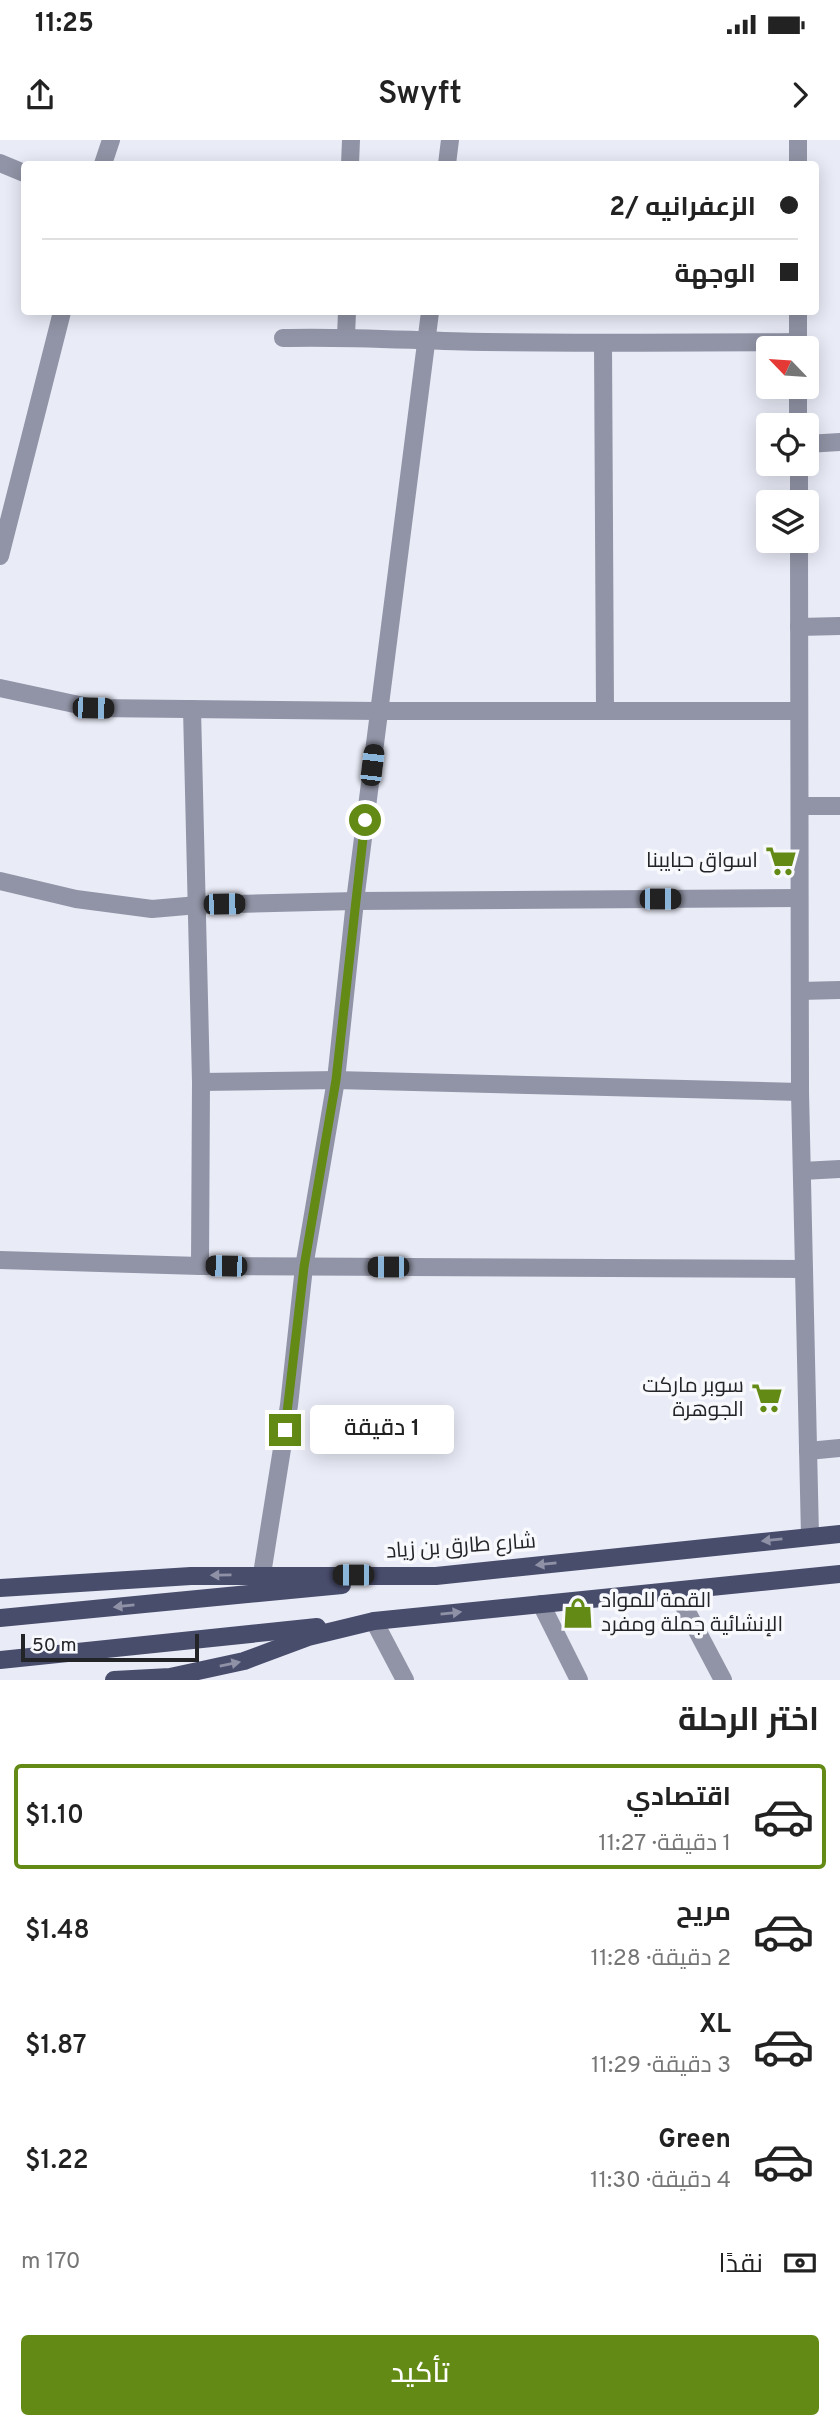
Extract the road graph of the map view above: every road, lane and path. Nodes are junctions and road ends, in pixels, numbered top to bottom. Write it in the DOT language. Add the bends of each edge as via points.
graph roads {
  1 [pos="111,140"];
  2 [pos="351,140"];
  3 [pos="450,140"];
  4 [pos="798,140"];
  5 [pos="104,161"];
  6 [pos="350,161"];
  7 [pos="447,161"];
  8 [pos="798,161"];
  9 [pos="0,163"];
  10 [pos="21,172"];
  11 [pos="61,315"];
  12 [pos="346,315"];
  13 [pos="430,315"];
  14 [pos="798,315"];
  15 [pos="346,336"];
  16 [pos="798,336"];
  17 [pos="283,338"];
  18 [pos="427,341"];
  19 [pos="603,344"];
  20 [pos="756,345"];
  21 [pos="840,442"];
  22 [pos="819,443"];
  23 [pos="799,553"];
  24 [pos="0,556"];
  25 [pos="840,626"];
  26 [pos="799,627"];
  27 [pos="0,688"];
  28 [pos="192,709"];
  29 [pos="605,710"];
  30 [pos="799,710"];
  31 [pos="378,711"];
  32 [pos="801,806"];
  33 [pos="840,806"];
  34 [pos="0,881"];
  35 [pos="799,898"];
  36 [pos="355,901"];
  37 [pos="198,905"];
  38 [pos="840,990"];
  39 [pos="800,991"];
  40 [pos="336,1080"];
  41 [pos="201,1082"];
  42 [pos="800,1092"];
  43 [pos="840,1169"];
  44 [pos="802,1171"];
  45 [pos="0,1260"];
  46 [pos="200,1266"];
  47 [pos="304,1267"];
  48 [pos="804,1269"];
  49 [pos="840,1448"];
  50 [pos="808,1451"];
  51 [pos="840,1534"];
  52 [pos="810,1536"];
  53 [pos="262,1574"];
  54 [pos="840,1574"];
  55 [pos="436,1576"];
  56 [pos="0,1588"];
  57 [pos="676,1591"];
  58 [pos="541,1604"];
  59 [pos="0,1618"];
  60 [pos="374,1621"];
  61 [pos="0,1660"];
  62 [pos="114,1680"];
  63 [pos="405,1680"];
  64 [pos="579,1680"];
  65 [pos="723,1680"];
  1 -- 5 [label="street"];
  2 -- 6 [label="street"];
  3 -- 7 [label="street"];
  4 -- 8 [label="street"];
  9 -- 10 [label="street"];
  11 -- 24 [label="street"];
  12 -- 15 [label="street"];
  13 -- 18 [label="street"];
  14 -- 16 [label="street"];
  15 -- 17 [label="street"];
  15 -- 18 [label="street"];
  18 -- 19 [label="street"];
  18 -- 31 [label="street"];
  19 -- 20 [label="street"];
  19 -- 29 [label="street"];
  21 -- 22 [label="street"];
  23 -- 26 [label="street"];
  25 -- 26 [label="street"];
  26 -- 30 [label="street"];
  27 -- 28 [label="street" via="93,708"];
  28 -- 31 [label="street"];
  28 -- 37 [label="street"];
  29 -- 30 [label="street"];
  29 -- 31 [label="street"];
  30 -- 32 [label="street"];
  31 -- 36 [label="street"];
  32 -- 33 [label="street"];
  32 -- 35 [label="street"];
  34 -- 37 [label="street" via="76,900 152,909"];
  35 -- 36 [label="street"];
  35 -- 39 [label="street"];
  36 -- 37 [label="street"];
  36 -- 40 [label="street"];
  37 -- 41 [label="street"];
  38 -- 39 [label="street"];
  39 -- 42 [label="street"];
  40 -- 41 [label="street"];
  40 -- 42 [label="street"];
  40 -- 47 [label="street"];
  41 -- 46 [label="street"];
  42 -- 44 [label="street"];
  43 -- 44 [label="street"];
  44 -- 48 [label="street"];
  45 -- 46 [label="street"];
  46 -- 47 [label="street"];
  47 -- 48 [label="street"];
  47 -- 53 [label="street" via="289,1405"];
  48 -- 50 [label="street"];
  49 -- 50 [label="street"];
  50 -- 52 [label="street"];
  51 -- 52 [label="main road, شارع طارق بن زياد"];
  52 -- 55 [label="main road, شارع طارق بن زياد, one-way"];
  53 -- 55 [label="main road, شارع طارق بن زياد"];
  53 -- 56 [label="main road, شارع طارق بن زياد, one-way"];
  54 -- 57 [label="main road"];
  55 -- 59 [label="main road, one-way"];
  57 -- 58 [label="main road"];
  57 -- 65 [label="street"];
  60 -- 58 [label="main road, one-way"];
  58 -- 64 [label="street"];
  60 -- 61 [label="main road"];
  62 -- 60 [label="main road, one-way" via="170,1677 244,1661 307,1637"];
  60 -- 63 [label="street"];
}
